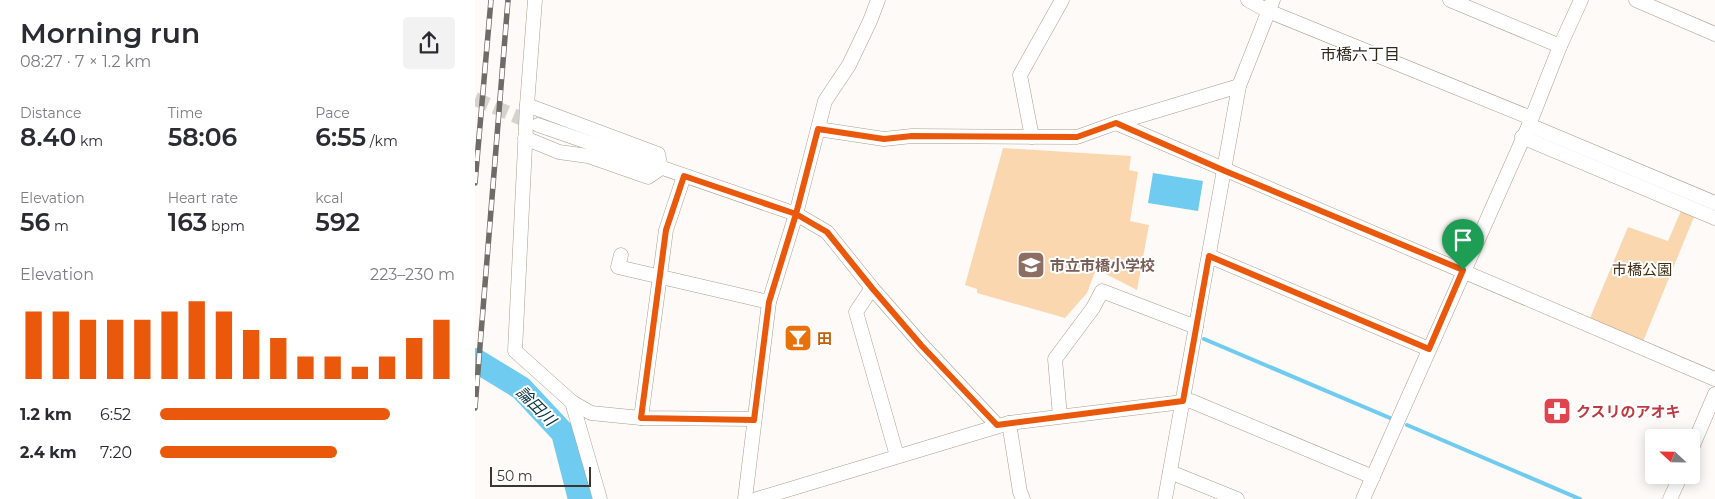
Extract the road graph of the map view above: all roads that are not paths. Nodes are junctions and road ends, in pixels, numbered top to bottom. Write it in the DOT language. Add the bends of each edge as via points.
graph roads {
  1 [pos="535,0"];
  2 [pos="878,0"];
  3 [pos="1062,0"];
  4 [pos="1248,0"];
  5 [pos="1449,0"];
  6 [pos="1581,0"];
  7 [pos="1636,0"];
  8 [pos="1271,5"];
  9 [pos="1715,34"];
  10 [pos="1560,46"];
  11 [pos="1239,86"];
  12 [pos="527,105"];
  13 [pos="1530,121"];
  14 [pos="1116,123"];
  15 [pos="538,126"];
  16 [pos="818,129"];
  17 [pos="1032,136"];
  18 [pos="1522,137"];
  19 [pos="525,138"];
  20 [pos="661,168"];
  21 [pos="1225,171"];
  22 [pos="684,176"];
  23 [pos="1715,203"];
  24 [pos="796,214"];
  25 [pos="1715,218"];
  26 [pos="621,255"];
  27 [pos="1209,256"];
  28 [pos="1463,270"];
  29 [pos="659,276"];
  30 [pos="872,288"];
  31 [pos="769,302"];
  32 [pos="1196,327"];
  33 [pos="1429,349"];
  34 [pos="1715,379"];
  35 [pos="1715,394"];
  36 [pos="1183,401"];
  37 [pos="572,402"];
  38 [pos="1060,416"];
  39 [pos="641,418"];
  40 [pos="754,420"];
  41 [pos="1003,424"];
  42 [pos="1700,429"];
  43 [pos="897,456"];
  44 [pos="1170,472"];
  45 [pos="1373,477"];
  46 [pos="1677,484"];
  47 [pos="600,499"];
  48 [pos="745,499"];
  49 [pos="757,499"];
  50 [pos="1023,499"];
  51 [pos="1165,499"];
  52 [pos="1237,499"];
  53 [pos="1363,499"];
  54 [pos="1670,499"];
  1 -- 12 [label="street"];
  2 -- 16 [label="street" via="849,65 825,101"];
  3 -- 17 [label="street" via="1019,75"];
  4 -- 8 [label="street"];
  5 -- 10 [label="street"];
  6 -- 10 [label="street"];
  7 -- 9 [label="street"];
  8 -- 11 [label="street"];
  8 -- 13 [label="street"];
  10 -- 13 [label="street"];
  11 -- 14 [label="street"];
  11 -- 21 [label="street"];
  12 -- 19 [label="street"];
  12 -- 20 [label="street" via="658,154"];
  13 -- 18 [label="street"];
  13 -- 23 [label="street"];
  14 -- 17 [label="street" via="1077,137"];
  14 -- 21 [label="street"];
  15 -- 20 [label="street"];
  16 -- 17 [label="street" via="884,139"];
  16 -- 24 [label="street"];
  18 -- 25 [label="street"];
  18 -- 28 [label="street"];
  19 -- 20 [label="street" via="559,152 588,156 649,177"];
  19 -- 37 [label="street" via="515,351"];
  20 -- 22 [label="street"];
  21 -- 27 [label="street"];
  21 -- 28 [label="street"];
  22 -- 24 [label="street"];
  22 -- 29 [label="street" via="666,230"];
  24 -- 30 [label="street" via="827,232"];
  24 -- 31 [label="street"];
  26 -- 29 [label="street" via="618,267"];
  27 -- 32 [label="street"];
  27 -- 33 [label="street"];
  28 -- 33 [label="street"];
  28 -- 34 [label="street"];
  29 -- 31 [label="street"];
  29 -- 39 [label="street"];
  30 -- 41 [label="street" via="921,345"];
  30 -- 43 [label="street" via="855,312"];
  31 -- 40 [label="street"];
  32 -- 36 [label="street"];
  32 -- 38 [label="street" via="1102,291 1055,359"];
  33 -- 45 [label="street"];
  35 -- 42 [label="street"];
  36 -- 38 [label="street"];
  36 -- 44 [label="street"];
  36 -- 45 [label="street" via="1191,401"];
  37 -- 39 [label="street" via="591,413"];
  37 -- 47 [label="street"];
  38 -- 41 [label="street"];
  39 -- 40 [label="street"];
  40 -- 48 [label="street"];
  41 -- 43 [label="street"];
  41 -- 50 [label="street"];
  43 -- 49 [label="street"];
  44 -- 51 [label="street"];
  44 -- 52 [label="street"];
  45 -- 53 [label="street"];
  46 -- 54 [label="street"];
}
